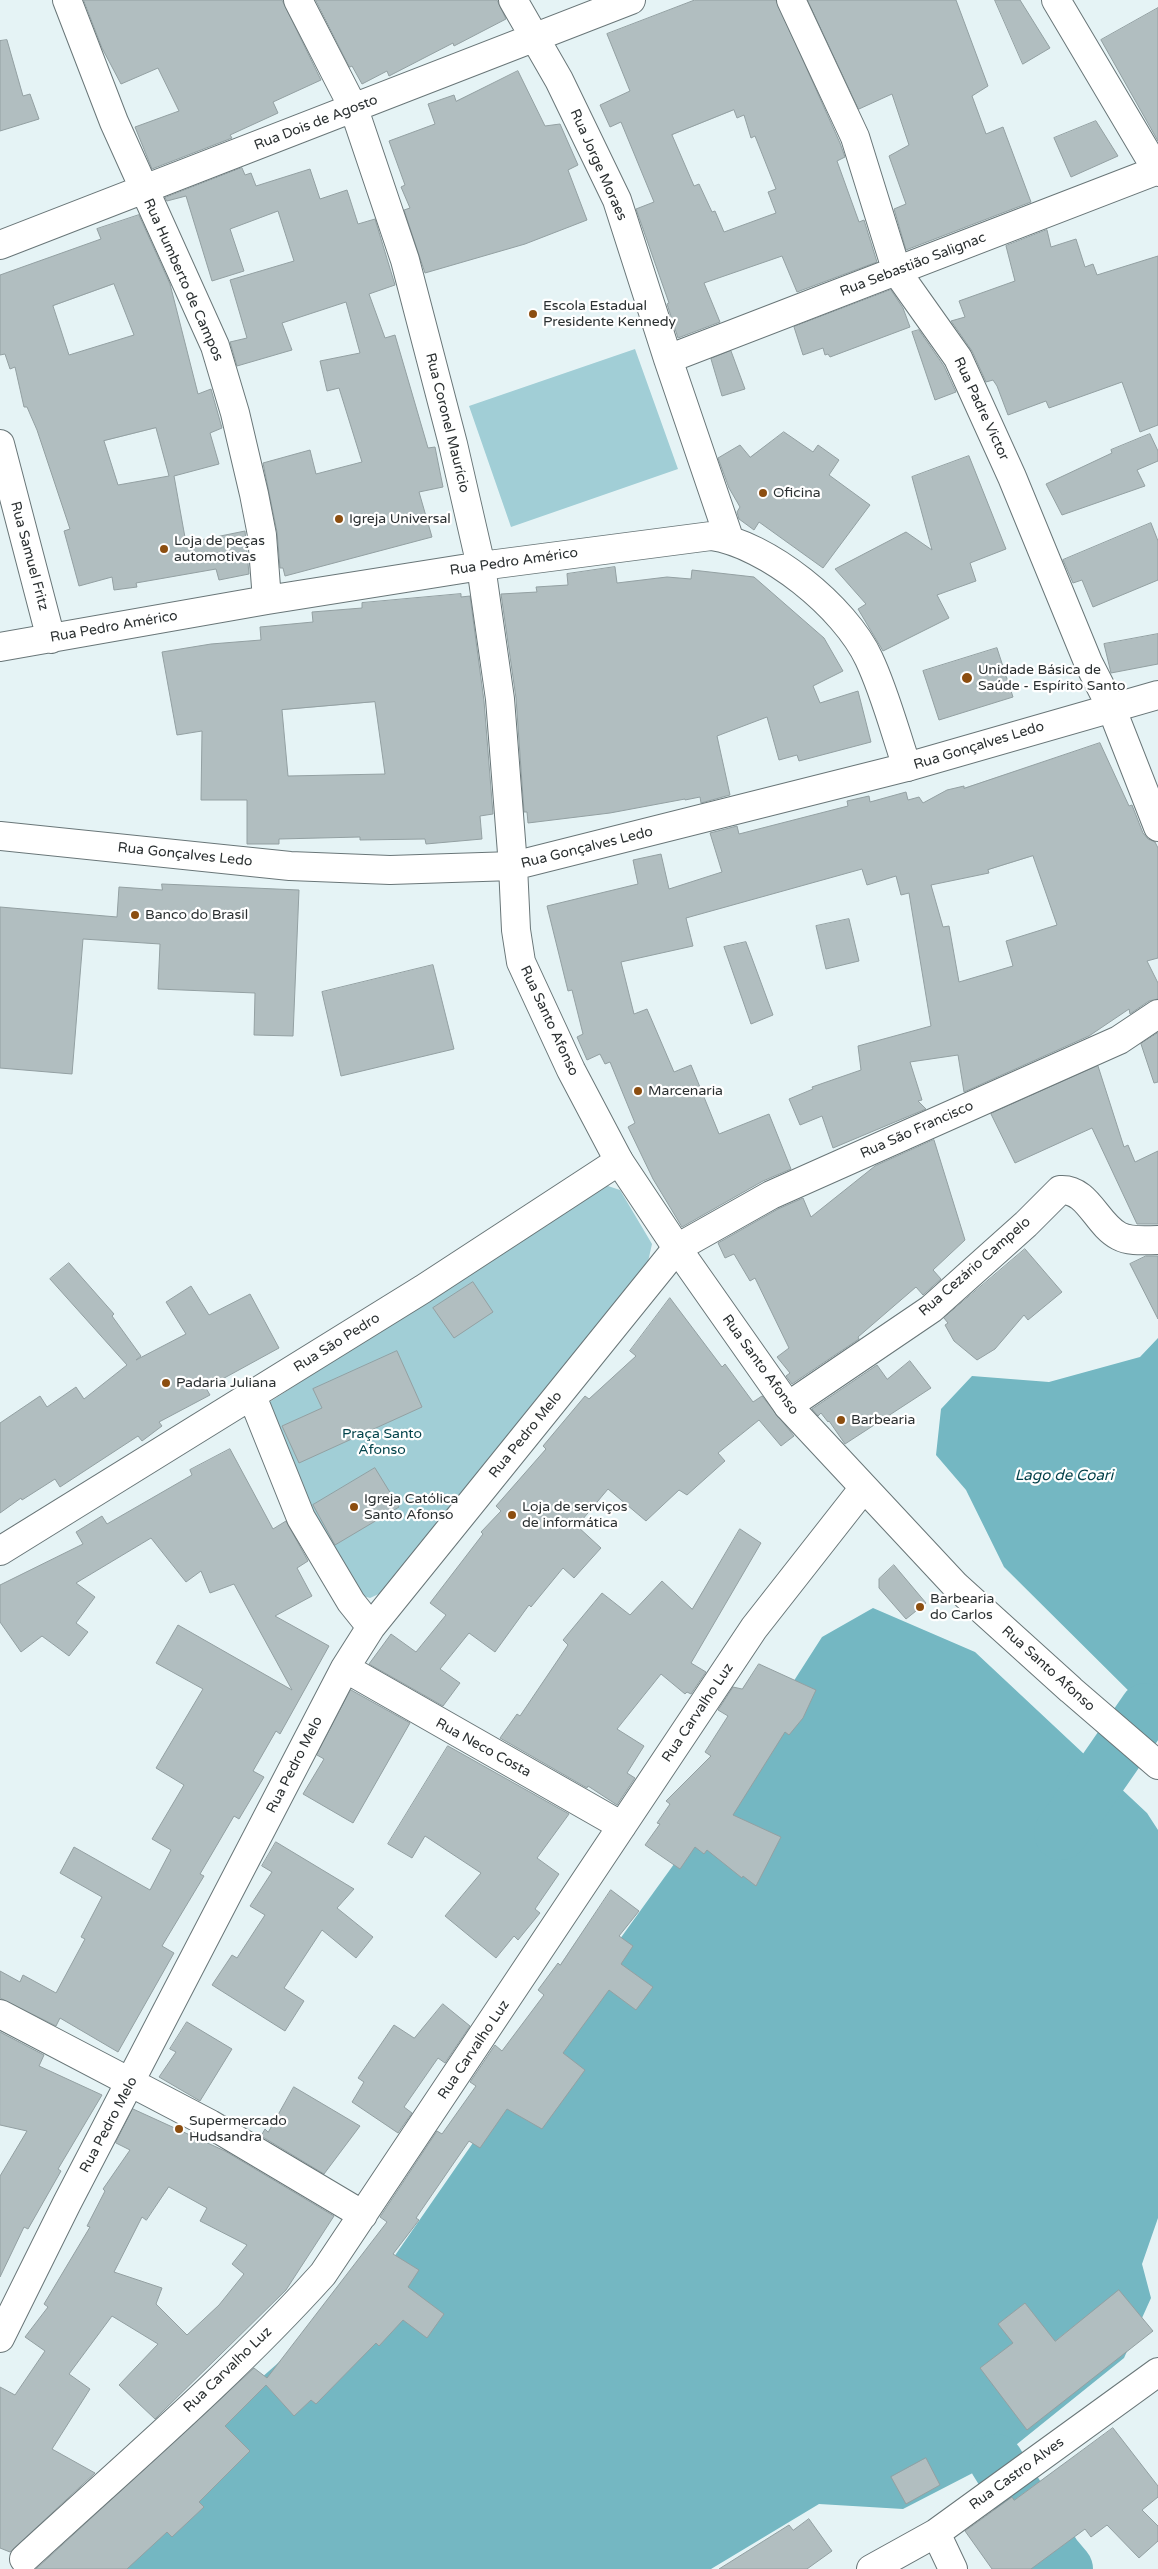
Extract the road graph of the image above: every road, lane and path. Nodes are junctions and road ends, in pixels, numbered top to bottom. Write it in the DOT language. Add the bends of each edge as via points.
graph roads {
  1 [pos="67,0"];
  2 [pos="298,0"];
  3 [pos="512,0"];
  4 [pos="631,0"];
  5 [pos="792,0"];
  6 [pos="1056,0"];
  7 [pos="534,36"];
  8 [pos="354,110"];
  9 [pos="1158,171"];
  10 [pos="143,190"];
  11 [pos="0,245"];
  12 [pos="897,272"];
  13 [pos="668,359"];
  14 [pos="0,444"];
  15 [pos="729,538"];
  16 [pos="481,566"];
  17 [pos="266,600"];
  18 [pos="51,638"];
  19 [pos="0,647"];
  20 [pos="1158,695"];
  21 [pos="1111,706"];
  22 [pos="907,767"];
  23 [pos="1158,827"];
  24 [pos="0,836"];
  25 [pos="513,866"];
  26 [pos="1158,1014"];
  27 [pos="619,1161"];
  28 [pos="1158,1240"];
  29 [pos="677,1248"];
  30 [pos="252,1396"];
  31 [pos="788,1406"];
  32 [pos="863,1489"];
  33 [pos="0,1550"];
  34 [pos="371,1627"];
  35 [pos="345,1668"];
  36 [pos="1158,1765"];
  37 [pos="622,1826"];
  38 [pos="0,2014"];
  39 [pos="131,2084"];
  40 [pos="363,2215"];
  41 [pos="0,2338"];
  42 [pos="1158,2372"];
  43 [pos="936,2533"];
  44 [pos="24,2559"];
  45 [pos="872,2569"];
  46 [pos="953,2569"];
  1 -- 10 [label="street, Rua Humberto de Campos"];
  2 -- 8 [label="street, Rua Coronel Maurício"];
  3 -- 7 [label="street, Rua Jorge Moraes"];
  4 -- 7 [label="street, Rua Dois de Agosto"];
  5 -- 12 [label="street, Rua Padre Victor" via="855,137"];
  6 -- 9 [label="street"];
  7 -- 8 [label="street, Rua Dois de Agosto"];
  7 -- 13 [label="street, Rua Jorge Moraes" via="617,200"];
  8 -- 10 [label="street, Rua Dois de Agosto"];
  8 -- 16 [label="street, Rua Coronel Maurício" via="404,260 453,444"];
  9 -- 12 [label="street, Rua Sebastião Salignac"];
  10 -- 11 [label="street, Rua Dois de Agosto"];
  10 -- 17 [label="street, Rua Humberto de Campos" via="215,346 235,413 262,535"];
  12 -- 13 [label="street, Rua Sebastião Salignac"];
  12 -- 21 [label="street, Rua Padre Victor" via="958,358 1016,486 1088,662"];
  13 -- 15 [label="street, Rua Jorge Moraes"];
  14 -- 18 [label="street, Rua Samuel Fritz"];
  15 -- 16 [label="street, Rua Pedro Américo" via="683,538"];
  15 -- 22 [label="street, Rua Pedro Américo" via="790,570 814,589 850,630 869,658"];
  16 -- 17 [label="street, Rua Pedro Américo"];
  16 -- 25 [label="street, Rua Coronel Maurício" via="500,699"];
  17 -- 18 [label="street, Rua Pedro Américo"];
  18 -- 19 [label="street, Rua Pedro Américo"];
  20 -- 21 [label="street, Rua Gonçalves Ledo"];
  21 -- 22 [label="street, Rua Gonçalves Ledo"];
  21 -- 23 [label="street, Rua Padre Victor"];
  22 -- 25 [label="street, Rua Gonçalves Ledo"];
  24 -- 25 [label="street, Rua Gonçalves Ledo" via="290,866 390,870"];
  25 -- 27 [label="street, Rua Santo Afonso" via="521,962"];
  26 -- 29 [label="street, Rua São Francisco" via="1119,1040 771,1195"];
  27 -- 29 [label="street, Rua Santo Afonso"];
  27 -- 30 [label="street, Rua São Pedro"];
  28 -- 31 [label="street, Rua Cezário Campelo" via="1119,1236 1094,1215 1080,1194 1070,1189 1060,1190 931,1309"];
  29 -- 31 [label="street, Rua Santo Afonso"];
  29 -- 34 [label="street, Rua Pedro Melo"];
  30 -- 33 [label="street, Rua São Pedro"];
  30 -- 34 [label="street" via="301,1518 351,1602"];
  31 -- 32 [label="street, Rua Santo Afonso"];
  32 -- 36 [label="street, Rua Santo Afonso" via="956,1586"];
  32 -- 37 [label="street, Rua Carvalho Luz" via="754,1628"];
  34 -- 35 [label="street, Rua Pedro Melo"];
  35 -- 37 [label="street, Rua Neco Costa"];
  35 -- 39 [label="street, Rua Pedro Melo"];
  37 -- 40 [label="street, Rua Carvalho Luz"];
  38 -- 39 [label="street"];
  39 -- 40 [label="street" via="210,2124"];
  39 -- 41 [label="street, Rua Pedro Melo"];
  40 -- 44 [label="street, Rua Carvalho Luz" via="323,2274 287,2314"];
  42 -- 43 [label="street, Rua Castro Alves"];
  43 -- 45 [label="street, Rua Castro Alves"];
  43 -- 46 [label="street"];
}
